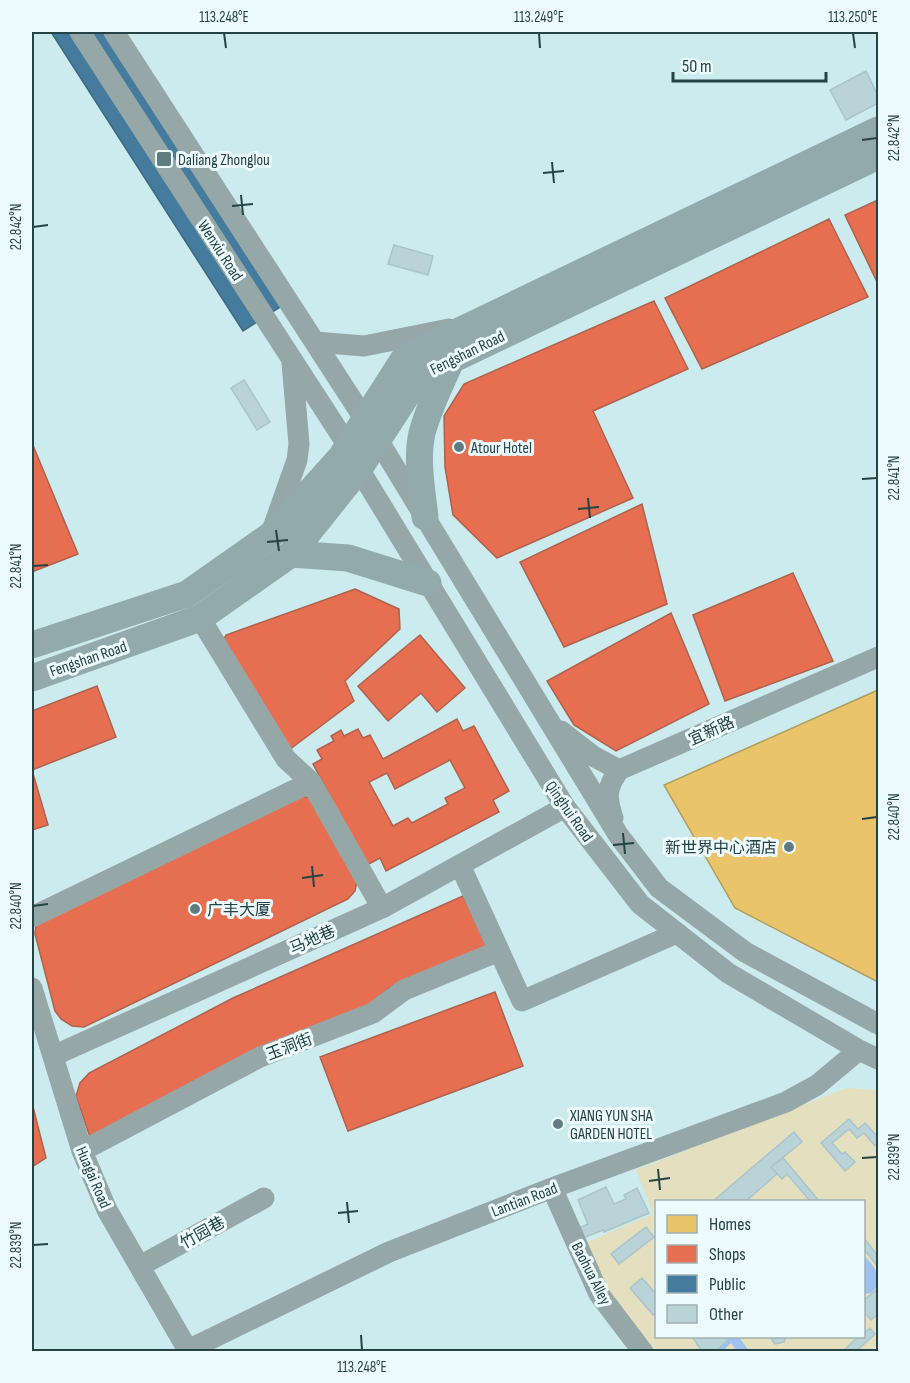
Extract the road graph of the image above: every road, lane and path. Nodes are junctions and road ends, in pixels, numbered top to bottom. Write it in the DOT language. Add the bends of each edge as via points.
graph roads {
  1 [pos="80,32"];
  2 [pos="114,32"];
  3 [pos="879,130"];
  4 [pos="879,156"];
  5 [pos="476,323"];
  6 [pos="315,342"];
  7 [pos="292,359"];
  8 [pos="453,359"];
  9 [pos="371,430"];
  10 [pos="353,458"];
  11 [pos="425,517"];
  12 [pos="271,535"];
  13 [pos="291,554"];
  14 [pos="428,583"];
  15 [pos="200,618"];
  16 [pos="32,645"];
  17 [pos="879,657"];
  18 [pos="32,678"];
  19 [pos="551,724"];
  20 [pos="619,770"];
  21 [pos="311,782"];
  22 [pos="565,807"];
  23 [pos="619,836"];
  24 [pos="460,865"];
  25 [pos="382,908"];
  26 [pos="32,917"];
  27 [pos="677,933"];
  28 [pos="499,951"];
  29 [pos="32,988"];
  30 [pos="879,1024"];
  31 [pos="859,1050"];
  32 [pos="52,1056"];
  33 [pos="879,1059"];
  34 [pos="82,1151"];
  35 [pos="552,1188"];
  36 [pos="264,1198"];
  37 [pos="140,1266"];
  38 [pos="189,1351"];
  39 [pos="643,1352"];
  1 -- 7 [label="street, Wenxiu Road"];
  2 -- 6 [label="street, Wenxiu Road"];
  3 -- 5 [label="main road, Fengshan Road"];
  4 -- 8 [label="main road, Fengshan Road"];
  5 -- 6 [label="street" via="364,346"];
  5 -- 9 [label="main road, Fengshan Road" via="405,357"];
  6 -- 9 [label="street, Wenxiu Road"];
  7 -- 10 [label="street, Wenxiu Road"];
  7 -- 12 [label="street" via="299,444"];
  8 -- 9 [label="main road, Fengshan Road" via="420,375"];
  8 -- 11 [label="main road" via="422,434"];
  9 -- 10 [label="main road, Fengshan Road"];
  9 -- 11 [label="street, Qinghui Road"];
  10 -- 12 [label="main road, Fengshan Road" via="341,457"];
  10 -- 13 [label="main road, Fengshan Road"];
  10 -- 14 [label="street, Qinghui Road"];
  11 -- 19 [label="street, Qinghui Road"];
  12 -- 16 [label="main road, Fengshan Road" via="187,594"];
  13 -- 14 [label="main road" via="348,558"];
  13 -- 15 [label="main road, Fengshan Road"];
  14 -- 22 [label="street, Qinghui Road"];
  15 -- 18 [label="main road, Fengshan Road"];
  15 -- 21 [label="street" via="285,759"];
  17 -- 20 [label="street, 宜新路"];
  19 -- 20 [label="street"];
  19 -- 23 [label="street, Qinghui Road"];
  20 -- 23 [label="street" via="610,783 608,802"];
  21 -- 25 [label="street"];
  21 -- 26 [label="street"];
  22 -- 24 [label="street, 马地巷"];
  22 -- 27 [label="street, Qinghui Road" via="640,904"];
  23 -- 30 [label="street, Qinghui Road" via="659,888 745,952"];
  24 -- 25 [label="street, 马地巷"];
  24 -- 28 [label="street"];
  25 -- 32 [label="street, 马地巷"];
  27 -- 28 [label="street" via="522,1002"];
  27 -- 31 [label="street, Qinghui Road" via="728,974"];
  28 -- 34 [label="street, 玉洞街" via="404,990 373,1013 260,1057"];
  29 -- 32 [label="street, Huagai Road"];
  31 -- 33 [label="street, Qinghui Road"];
  31 -- 35 [label="street, Lantian Road" via="817,1085 786,1102"];
  32 -- 34 [label="street, Huagai Road"];
  34 -- 37 [label="street, Huagai Road" via="107,1210"];
  35 -- 38 [label="street, Lantian Road" via="389,1252"];
  35 -- 39 [label="street, Baohua Alley" via="599,1294"];
  36 -- 37 [label="street, 竹园巷"];
  37 -- 38 [label="street, Huagai Road"];
}
